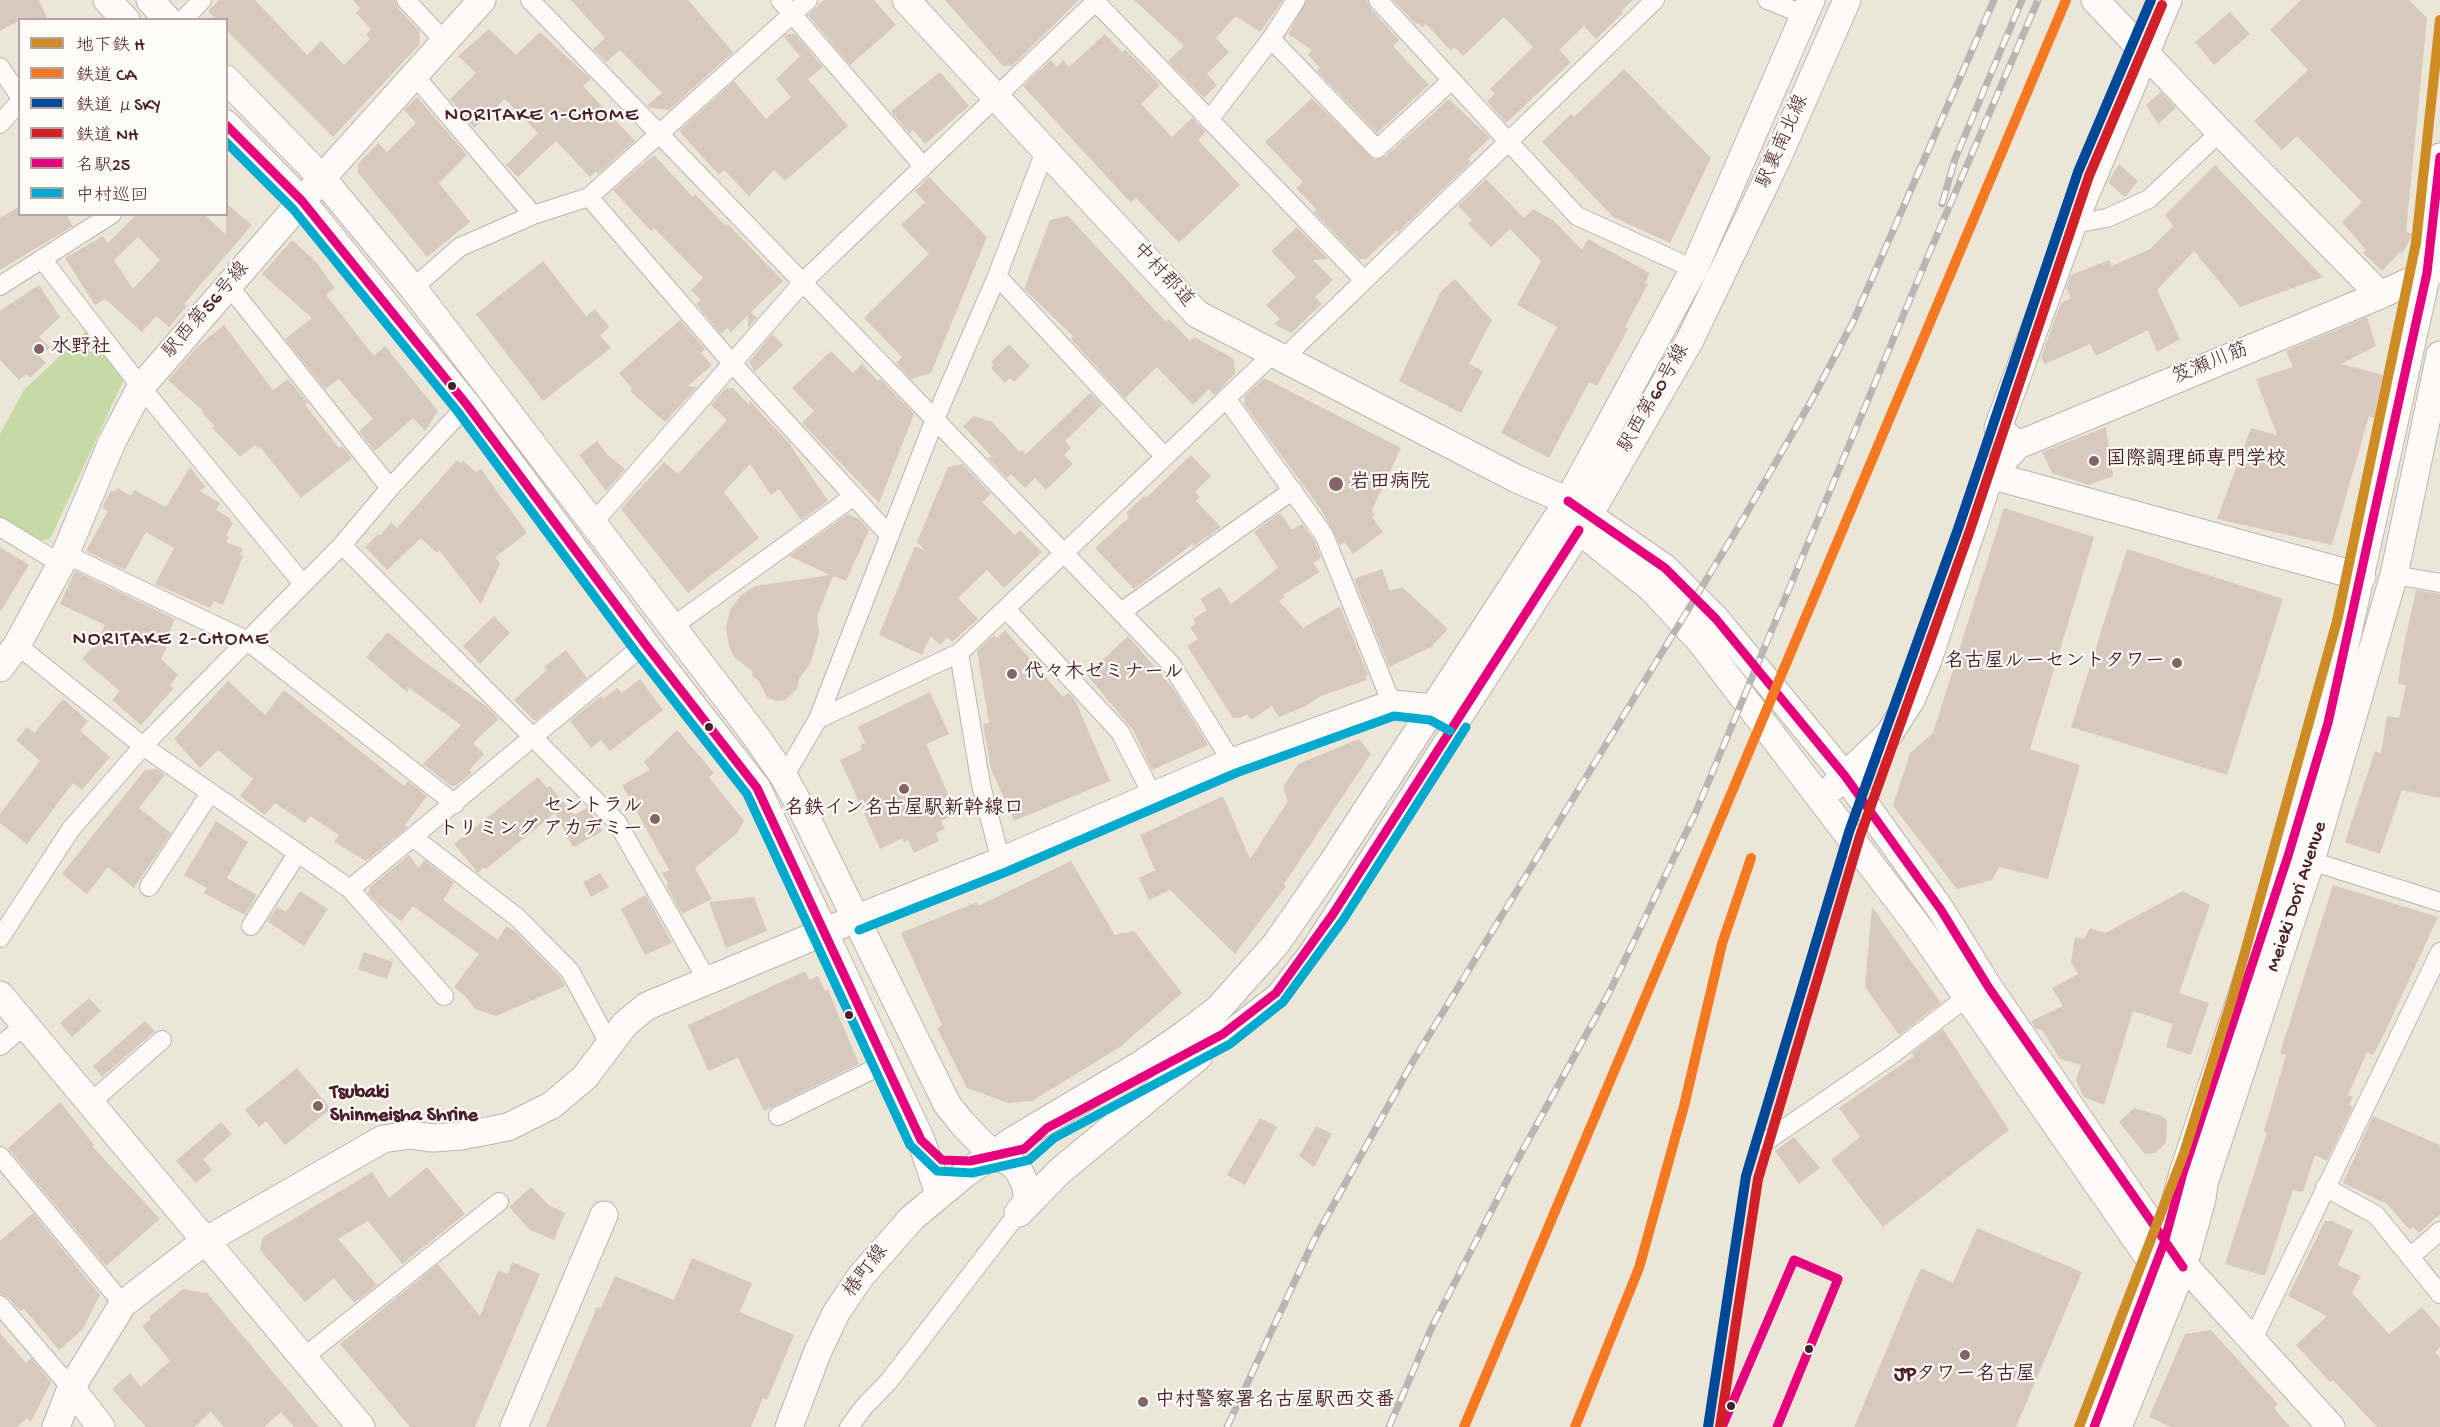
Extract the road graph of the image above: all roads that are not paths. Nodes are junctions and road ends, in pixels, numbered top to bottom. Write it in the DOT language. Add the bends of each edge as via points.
graph roads {
  1 [pos="107,0"];
  2 [pos="150,0"];
  3 [pos="202,0"];
  4 [pos="406,0"];
  5 [pos="482,0"];
  6 [pos="530,0"];
  7 [pos="808,0"];
  8 [pos="906,0"];
  9 [pos="1296,0"];
  10 [pos="1378,0"];
  11 [pos="1655,0"];
  12 [pos="1767,0"];
  13 [pos="1846,0"];
  14 [pos="2095,0"];
  15 [pos="2168,0"];
  16 [pos="1096,1"];
  17 [pos="786,7"];
  18 [pos="1808,8"];
  19 [pos="124,18"];
  20 [pos="166,18"];
  21 [pos="185,18"];
  22 [pos="1271,39"];
  23 [pos="446,42"];
  24 [pos="2146,52"];
  25 [pos="0,67"];
  26 [pos="415,76"];
  27 [pos="1452,80"];
  28 [pos="228,81"];
  29 [pos="18,96"];
  30 [pos="996,97"];
  31 [pos="18,102"];
  32 [pos="1209,120"];
  33 [pos="0,124"];
  34 [pos="2220,132"];
  35 [pos="659,133"];
  36 [pos="230,134"];
  37 [pos="1508,141"];
  38 [pos="1045,150"];
  39 [pos="2440,157"];
  40 [pos="923,166"];
  41 [pos="322,178"];
  42 [pos="589,197"];
  43 [pos="302,201"];
  44 [pos="533,215"];
  45 [pos="109,216"];
  46 [pos="2073,224"];
  47 [pos="42,260"];
  48 [pos="1694,269"];
  49 [pos="2433,270"];
  50 [pos="997,276"];
  51 [pos="1364,279"];
  52 [pos="803,282"];
  53 [pos="1718,282"];
  54 [pos="0,286"];
  55 [pos="229,286"];
  56 [pos="413,288"];
  57 [pos="2380,295"];
  58 [pos="1280,355"];
  59 [pos="2440,355"];
  60 [pos="731,362"];
  61 [pos="141,387"];
  62 [pos="1226,398"];
  63 [pos="467,405"];
  64 [pos="935,419"];
  65 [pos="2433,428"];
  66 [pos="2018,445"];
  67 [pos="1164,456"];
  68 [pos="1990,475"];
  69 [pos="390,488"];
  70 [pos="1293,490"];
  71 [pos="854,496"];
  72 [pos="1574,515"];
  73 [pos="594,522"];
  74 [pos="0,528"];
  75 [pos="890,536"];
  76 [pos="342,545"];
  77 [pos="1063,552"];
  78 [pos="63,559"];
  79 [pos="2394,575"];
  80 [pos="2361,577"];
  81 [pos="2440,583"];
  82 [pos="303,584"];
  83 [pos="1006,609"];
  84 [pos="1121,612"];
  85 [pos="672,627"];
  86 [pos="246,640"];
  87 [pos="645,644"];
  88 [pos="17,645"];
  89 [pos="959,653"];
  90 [pos="0,668"];
  91 [pos="1392,704"];
  92 [pos="1445,715"];
  93 [pos="818,719"];
  94 [pos="535,739"];
  95 [pos="143,746"];
  96 [pos="1232,762"];
  97 [pos="1845,776"];
  98 [pos="784,777"];
  99 [pos="210,793"];
  100 [pos="1152,794"];
  101 [pos="1822,797"];
  102 [pos="455,804"];
  103 [pos="414,838"];
  104 [pos="297,854"];
  105 [pos="1001,861"];
  106 [pos="2311,861"];
  107 [pos="149,887"];
  108 [pos="351,889"];
  109 [pos="2440,902"];
  110 [pos="855,919"];
  111 [pos="251,926"];
  112 [pos="826,931"];
  113 [pos="0,938"];
  114 [pos="2440,952"];
  115 [pos="707,980"];
  116 [pos="0,995"];
  117 [pos="444,996"];
  118 [pos="1967,997"];
  119 [pos="25,1025"];
  120 [pos="1223,1034"];
  121 [pos="162,1040"];
  122 [pos="610,1045"];
  123 [pos="0,1046"];
  124 [pos="886,1063"];
  125 [pos="90,1103"];
  126 [pos="778,1116"];
  127 [pos="921,1140"];
  128 [pos="1765,1142"];
  129 [pos="993,1155"];
  130 [pos="0,1156"];
  131 [pos="2325,1187"];
  132 [pos="939,1194"];
  133 [pos="499,1202"];
  134 [pos="1018,1214"];
  135 [pos="604,1215"];
  136 [pos="2440,1231"];
  137 [pos="205,1241"];
  138 [pos="2410,1257"];
  139 [pos="2170,1265"];
  140 [pos="2440,1294"];
  141 [pos="123,1304"];
  142 [pos="0,1305"];
  143 [pos="2252,1341"];
  144 [pos="304,1357"];
  145 [pos="71,1388"];
  146 [pos="56,1427"];
  147 [pos="101,1427"];
  148 [pos="362,1427"];
  149 [pos="514,1427"];
  150 [pos="789,1427"];
  151 [pos="849,1427"];
  152 [pos="2094,1427"];
  153 [pos="2118,1427"];
  154 [pos="2331,1427"];
  1 -- 19 [label="street"];
  2 -- 20 [label="street"];
  3 -- 21 [label="street"];
  4 -- 23 [label="street"];
  5 -- 23 [label="street, 駅西第56号線"];
  6 -- 35 [label="street"];
  7 -- 17 [label="street"];
  8 -- 30 [label="street, 中村郡道"];
  9 -- 22 [label="street"];
  10 -- 27 [label="street"];
  11 -- 37 [label="street"];
  12 -- 18 [label="street"];
  13 -- 53 [label="street, 駅裏南北線"];
  14 -- 24 [label="street"];
  15 -- 24 [label="street"];
  16 -- 30 [label="street"];
  16 -- 32 [label="street"];
  17 -- 35 [label="street"];
  17 -- 40 [label="street"];
  18 -- 48 [label="street, 駅裏南北線"];
  22 -- 27 [label="street" via="1377,149"];
  22 -- 32 [label="street"];
  23 -- 26 [label="street, 駅西第56号線"];
  24 -- 34 [label="street"];
  24 -- 46 [label="street"];
  25 -- 29 [label="street"];
  26 -- 41 [label="street, 駅西第56号線"];
  26 -- 44 [label="street"];
  27 -- 37 [label="street"];
  28 -- 41 [label="street"];
  30 -- 38 [label="street, 中村郡道"];
  30 -- 40 [label="street"];
  31 -- 33 [label="street"];
  32 -- 51 [label="street"];
  34 -- 46 [label="street" via="2149,200 2107,219"];
  34 -- 57 [label="street"];
  35 -- 42 [label="street"];
  35 -- 52 [label="street"];
  36 -- 43 [label="street"];
  37 -- 48 [label="street" via="1577,216"];
  37 -- 51 [label="street"];
  38 -- 50 [label="street"];
  38 -- 58 [label="street, 中村郡道" via="1197,314"];
  39 -- 49 [label="street, Meieki Dori Avenue"];
  40 -- 52 [label="street"];
  41 -- 43 [label="street, 駅西第56号線"];
  41 -- 56 [label="street"];
  42 -- 44 [label="street"];
  42 -- 60 [label="street"];
  43 -- 55 [label="street, 駅西第56号線"];
  43 -- 63 [label="street"];
  44 -- 56 [label="street" via="460,248"];
  45 -- 47 [label="street"];
  46 -- 66 [label="street" via="1998,428"];
  47 -- 54 [label="street"];
  47 -- 61 [label="street"];
  48 -- 72 [label="street, 駅西第60号線"];
  49 -- 57 [label="street, 笈瀬川筋"];
  49 -- 80 [label="street, Meieki Dori Avenue"];
  50 -- 64 [label="street"];
  50 -- 67 [label="street"];
  51 -- 58 [label="street"];
  52 -- 60 [label="street"];
  52 -- 64 [label="street"];
  53 -- 72 [label="street, 駅西第60号線" via="1690,340"];
  55 -- 61 [label="street, 駅西第56号線"];
  55 -- 69 [label="street"];
  56 -- 73 [label="street"];
  57 -- 66 [label="street, 笈瀬川筋"];
  58 -- 62 [label="street"];
  58 -- 72 [label="street, 中村郡道" via="1517,479"];
  59 -- 65 [label="street, Meieki Dori Avenue"];
  60 -- 71 [label="street"];
  60 -- 73 [label="street"];
  61 -- 78 [label="street, 駅西第56号線" via="112,442"];
  61 -- 82 [label="street"];
  62 -- 67 [label="street"];
  62 -- 70 [label="street"];
  63 -- 69 [label="street"];
  63 -- 87 [label="street"];
  64 -- 75 [label="street"];
  64 -- 77 [label="street"];
  65 -- 79 [label="street, Meieki Dori Avenue"];
  66 -- 68 [label="street, 笈瀬川筋"];
  67 -- 77 [label="street"];
  68 -- 80 [label="street"];
  68 -- 97 [label="street" via="1911,700 1888,734"];
  69 -- 76 [label="street"];
  70 -- 84 [label="street"];
  70 -- 91 [label="street" via="1324,535"];
  71 -- 75 [label="street"];
  71 -- 85 [label="street"];
  72 -- 92 [label="street, 椿町線"];
  72 -- 97 [label="street" via="1665,568 1716,619"];
  72 -- 101 [label="street" via="1701,642"];
  73 -- 85 [label="street"];
  74 -- 78 [label="street"];
  75 -- 93 [label="street"];
  76 -- 82 [label="street"];
  76 -- 94 [label="street"];
  77 -- 83 [label="street"];
  77 -- 84 [label="street"];
  78 -- 86 [label="street"];
  78 -- 88 [label="street, 駅西第56号線"];
  79 -- 81 [label="street"];
  79 -- 106 [label="street, Meieki Dori Avenue"];
  80 -- 139 [label="street, Meieki Dori Avenue" via="2328,723 2183,1173"];
  82 -- 86 [label="street"];
  83 -- 89 [label="street"];
  83 -- 100 [label="street" via="1120,732"];
  84 -- 96 [label="street" via="1171,664"];
  85 -- 98 [label="street"];
  86 -- 95 [label="street"];
  86 -- 102 [label="street"];
  87 -- 94 [label="street"];
  87 -- 112 [label="street" via="757,788"];
  88 -- 90 [label="street, 駅西第56号線"];
  88 -- 95 [label="street"];
  89 -- 93 [label="street"];
  89 -- 105 [label="street" via="981,785"];
  91 -- 92 [label="street"];
  91 -- 96 [label="street"];
  92 -- 120 [label="street" via="1308,952 1276,993"];
  92 -- 129 [label="street, 椿町線" via="1276,944 1218,1009 1143,1063"];
  93 -- 98 [label="street"];
  94 -- 102 [label="street"];
  94 -- 115 [label="street" via="617,822"];
  95 -- 99 [label="street"];
  95 -- 113 [label="street" via="71,829"];
  96 -- 100 [label="street"];
  97 -- 101 [label="street"];
  97 -- 139 [label="street" via="1941,910"];
  98 -- 110 [label="street"];
  99 -- 104 [label="street"];
  99 -- 107 [label="street"];
  100 -- 105 [label="street"];
  101 -- 118 [label="street"];
  102 -- 103 [label="street"];
  103 -- 108 [label="street"];
  103 -- 122 [label="street" via="518,918 570,971"];
  104 -- 108 [label="street"];
  104 -- 111 [label="street"];
  105 -- 110 [label="street"];
  106 -- 109 [label="street"];
  106 -- 139 [label="street, Meieki Dori Avenue" via="2204,1183 2202,1199"];
  108 -- 117 [label="street"];
  110 -- 112 [label="street"];
  110 -- 129 [label="street" via="947,1104"];
  112 -- 115 [label="street"];
  112 -- 124 [label="street"];
  114 -- 131 [label="street"];
  115 -- 122 [label="street" via="647,1006 625,1024"];
  116 -- 119 [label="street"];
  118 -- 128 [label="street" via="1890,1056"];
  118 -- 139 [label="street"];
  119 -- 123 [label="street"];
  119 -- 125 [label="street"];
  120 -- 129 [label="street" via="1047,1128 1024,1149"];
  120 -- 134 [label="street" via="1060,1171"];
  121 -- 125 [label="street"];
  122 -- 137 [label="street" via="585,1077 552,1105 507,1127 460,1136 383,1139"];
  124 -- 126 [label="street"];
  124 -- 127 [label="street"];
  125 -- 137 [label="street"];
  127 -- 129 [label="street" via="942,1160 970,1161"];
  127 -- 132 [label="street"];
  129 -- 132 [label="street, 椿町線"];
  129 -- 134 [label="street" via="1010,1162 1025,1184 1028,1200"];
  130 -- 141 [label="street"];
  131 -- 138 [label="street" via="2376,1215"];
  131 -- 143 [label="street"];
  132 -- 150 [label="street, 椿町線" via="890,1242 836,1313"];
  133 -- 144 [label="street"];
  134 -- 151 [label="street"];
  135 -- 149 [label="street"];
  136 -- 138 [label="street"];
  137 -- 141 [label="street"];
  137 -- 144 [label="street"];
  138 -- 140 [label="street"];
  139 -- 143 [label="street" via="2215,1302"];
  139 -- 152 [label="street, Meieki Dori Avenue"];
  139 -- 153 [label="street, Meieki Dori Avenue"];
  141 -- 145 [label="street"];
  142 -- 145 [label="street"];
  143 -- 154 [label="street"];
  144 -- 148 [label="street"];
  145 -- 146 [label="street"];
  145 -- 147 [label="street"];
}
